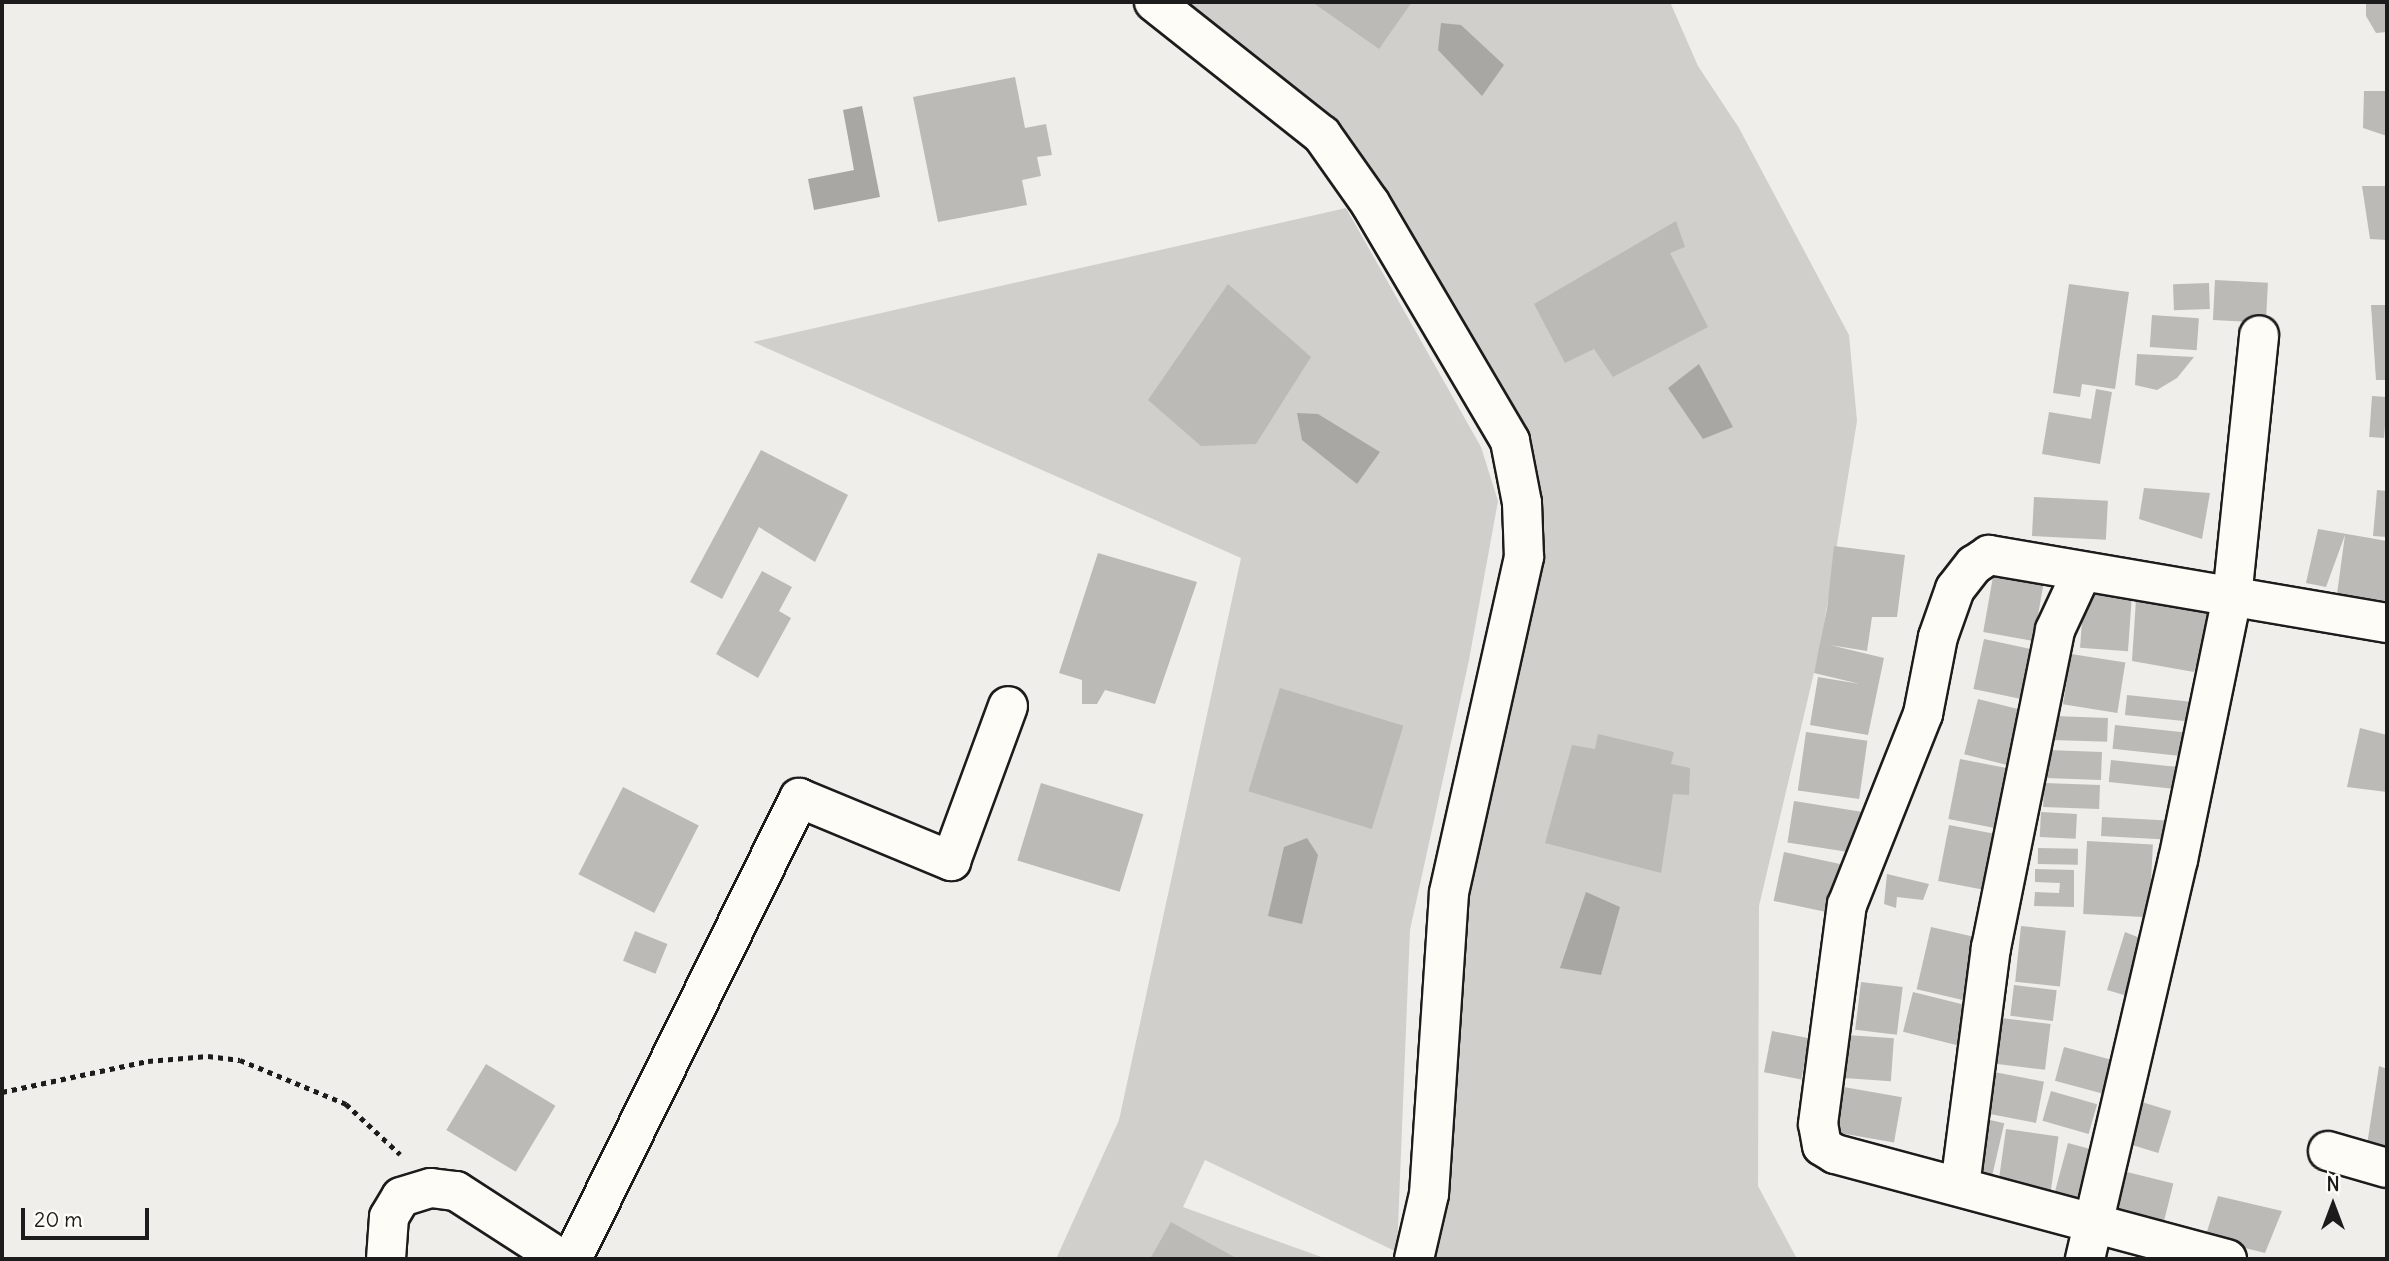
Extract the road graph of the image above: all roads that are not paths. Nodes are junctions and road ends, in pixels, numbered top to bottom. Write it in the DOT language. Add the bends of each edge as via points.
graph roads {
  1 [pos="1154,2"];
  2 [pos="2259,335"];
  3 [pos="2082,572"];
  4 [pos="2232,598"];
  5 [pos="2387,623"];
  6 [pos="1008,706"];
  7 [pos="2328,1151"];
  8 [pos="2387,1168"];
  9 [pos="1960,1186"];
  10 [pos="2088,1242"];
  11 [pos="386,1259"];
  12 [pos="561,1259"];
  13 [pos="572,1259"];
  14 [pos="1414,1259"];
  15 [pos="2227,1259"];
  1 -- 14 [label="street" via="1322,135 1370,203 1510,441 1522,503 1524,557 1449,893 1429,1194"];
  2 -- 4 [label="street"];
  3 -- 4 [label="street"];
  3 -- 9 [label="street" via="2055,630 1991,948"];
  3 -- 9 [label="street" via="1989,555 1974,565 1955,589 1938,637 1923,714 1847,905 1818,1138 1835,1154"];
  4 -- 5 [label="street"];
  4 -- 10 [label="street" via="2178,860"];
  6 -- 13 [label="street" via="951,861 799,798"];
  7 -- 8 [label="street"];
  9 -- 10 [label="street"];
  10 -- 15 [label="street"];
  11 -- 12 [label="street" via="389,1217 401,1197 431,1188 456,1191"];
}
